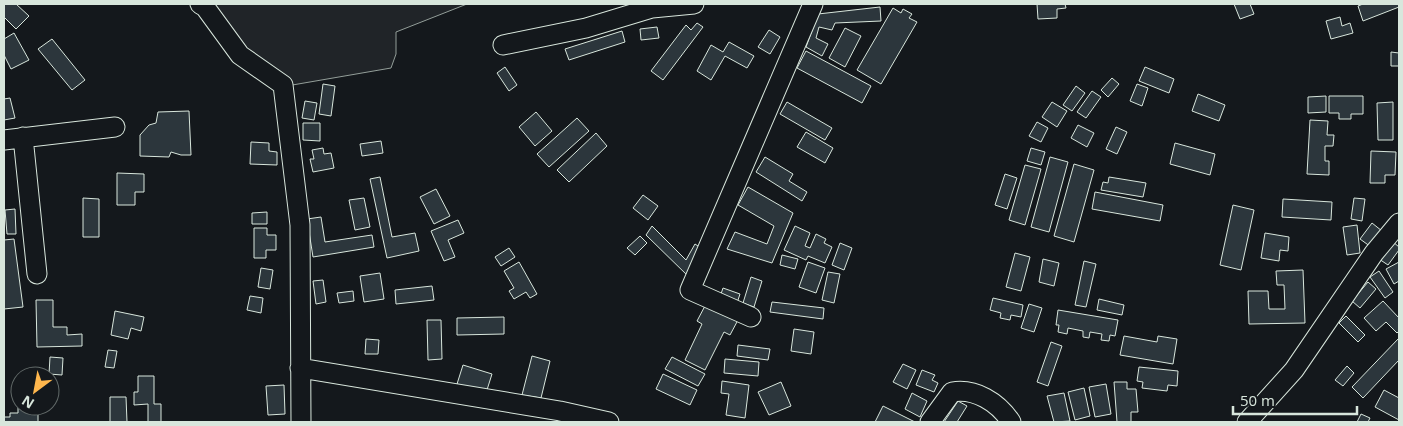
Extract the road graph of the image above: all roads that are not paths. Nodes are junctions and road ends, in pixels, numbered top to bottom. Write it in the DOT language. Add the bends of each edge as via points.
graph roads {
  1 [pos="200,4"];
  2 [pos="694,4"];
  3 [pos="813,4"];
  4 [pos="650,6"];
  5 [pos="503,45"];
  6 [pos="115,127"];
  7 [pos="23,137"];
  8 [pos="4,140"];
  9 [pos="1399,223"];
  10 [pos="37,274"];
  11 [pos="751,317"];
  12 [pos="300,368"];
  13 [pos="301,422"];
  14 [pos="609,422"];
  15 [pos="930,422"];
  16 [pos="1011,422"];
  17 [pos="1247,422"];
  1 -- 12 [label="street" via="240,55 283,85 300,225"];
  2 -- 4 [label="street"];
  3 -- 11 [label="street" via="690,290"];
  4 -- 5 [label="street" via="586,28"];
  6 -- 7 [label="street"];
  7 -- 8 [label="street"];
  7 -- 10 [label="street"];
  9 -- 17 [label="street" via="1374,253 1294,370"];
  12 -- 13 [label="street"];
  12 -- 14 [label="street"];
  15 -- 16 [label="street" via="952,392 966,390 986,398"];
}
